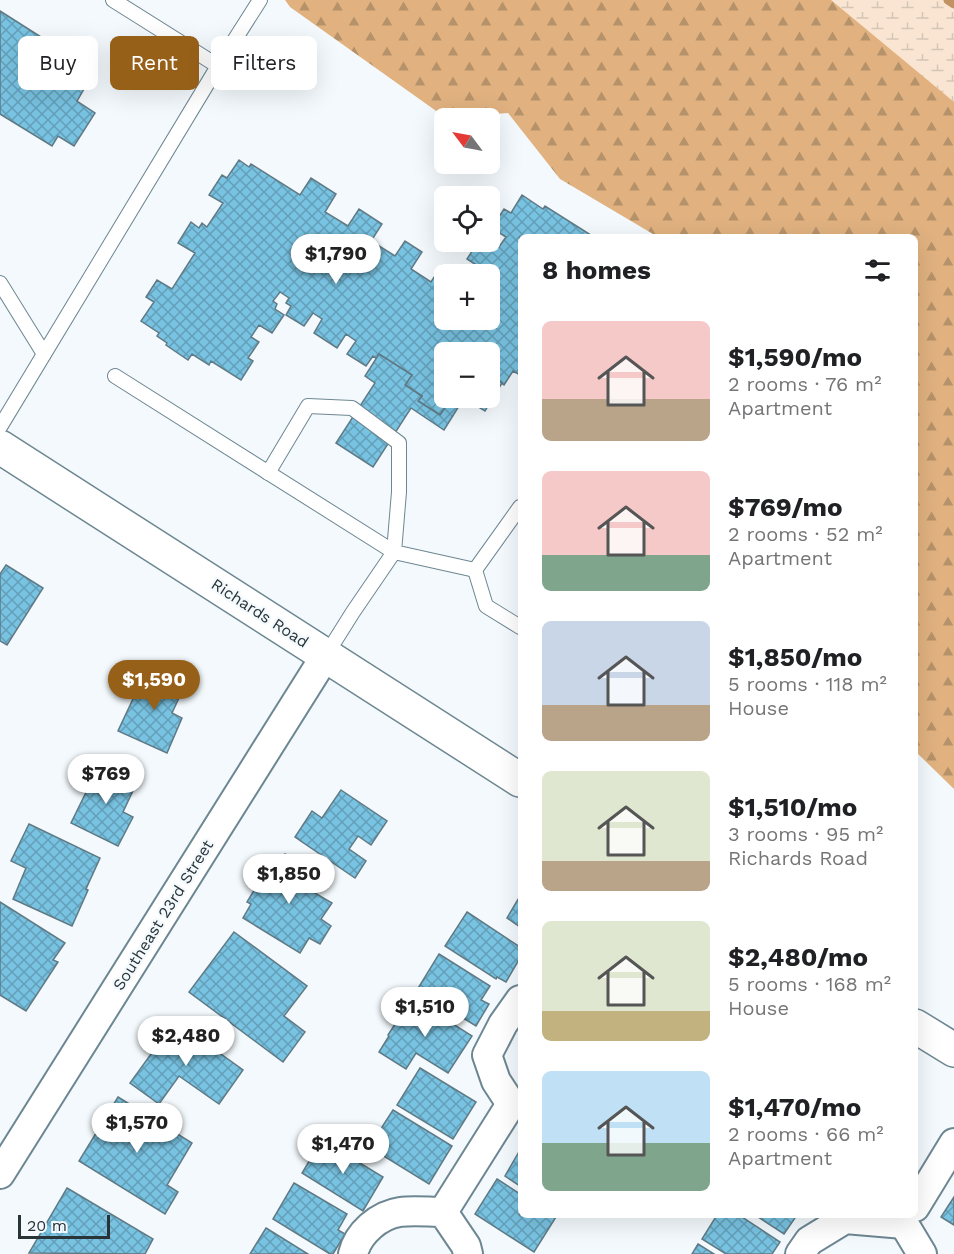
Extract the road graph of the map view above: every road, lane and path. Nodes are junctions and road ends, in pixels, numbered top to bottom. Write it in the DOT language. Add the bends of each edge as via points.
graph roads {
  1 [pos="113,0"];
  2 [pos="260,0"];
  3 [pos="237,36"];
  4 [pos="211,62"];
  5 [pos="211,78"];
  6 [pos="0,283"];
  7 [pos="44,354"];
  8 [pos="115,376"];
  9 [pos="0,427"];
  10 [pos="0,447"];
  11 [pos="268,473"];
  12 [pos="518,510"];
  13 [pos="394,552"];
  14 [pos="475,570"];
  15 [pos="518,626"];
  16 [pos="326,656"];
  17 [pos="518,779"];
  18 [pos="518,1003"];
  19 [pos="918,1028"];
  20 [pos="954,1050"];
  21 [pos="516,1105"];
  22 [pos="954,1143"];
  23 [pos="0,1174"];
  24 [pos="918,1202"];
  25 [pos="443,1212"];
  26 [pos="861,1218"];
  27 [pos="911,1218"];
  28 [pos="353,1254"];
  29 [pos="468,1254"];
  30 [pos="800,1254"];
  31 [pos="922,1254"];
  1 -- 4 [label="lane"];
  2 -- 3 [label="lane"];
  5 -- 7 [label="lane"];
  6 -- 7 [label="lane"];
  7 -- 9 [label="lane"];
  8 -- 11 [label="lane"];
  10 -- 16 [label="main road, Richards Road"];
  11 -- 13 [label="lane"];
  11 -- 13 [label="lane" via="308,406 352,408 399,443"];
  12 -- 14 [label="lane"];
  13 -- 14 [label="lane"];
  13 -- 16 [label="lane"];
  14 -- 15 [label="lane" via="486,606"];
  16 -- 17 [label="main road, Richards Road"];
  16 -- 23 [label="street, Southeast 23rd Street"];
  18 -- 21 [label="street" via="488,1055 496,1081"];
  19 -- 20 [label="main road"];
  21 -- 25 [label="street"];
  22 -- 24 [label="street"];
  25 -- 28 [label="street" via="399,1212 381,1219 365,1231"];
  25 -- 29 [label="street"];
  26 -- 30 [label="street" via="845,1219 809,1241"];
  27 -- 31 [label="street"];
}
